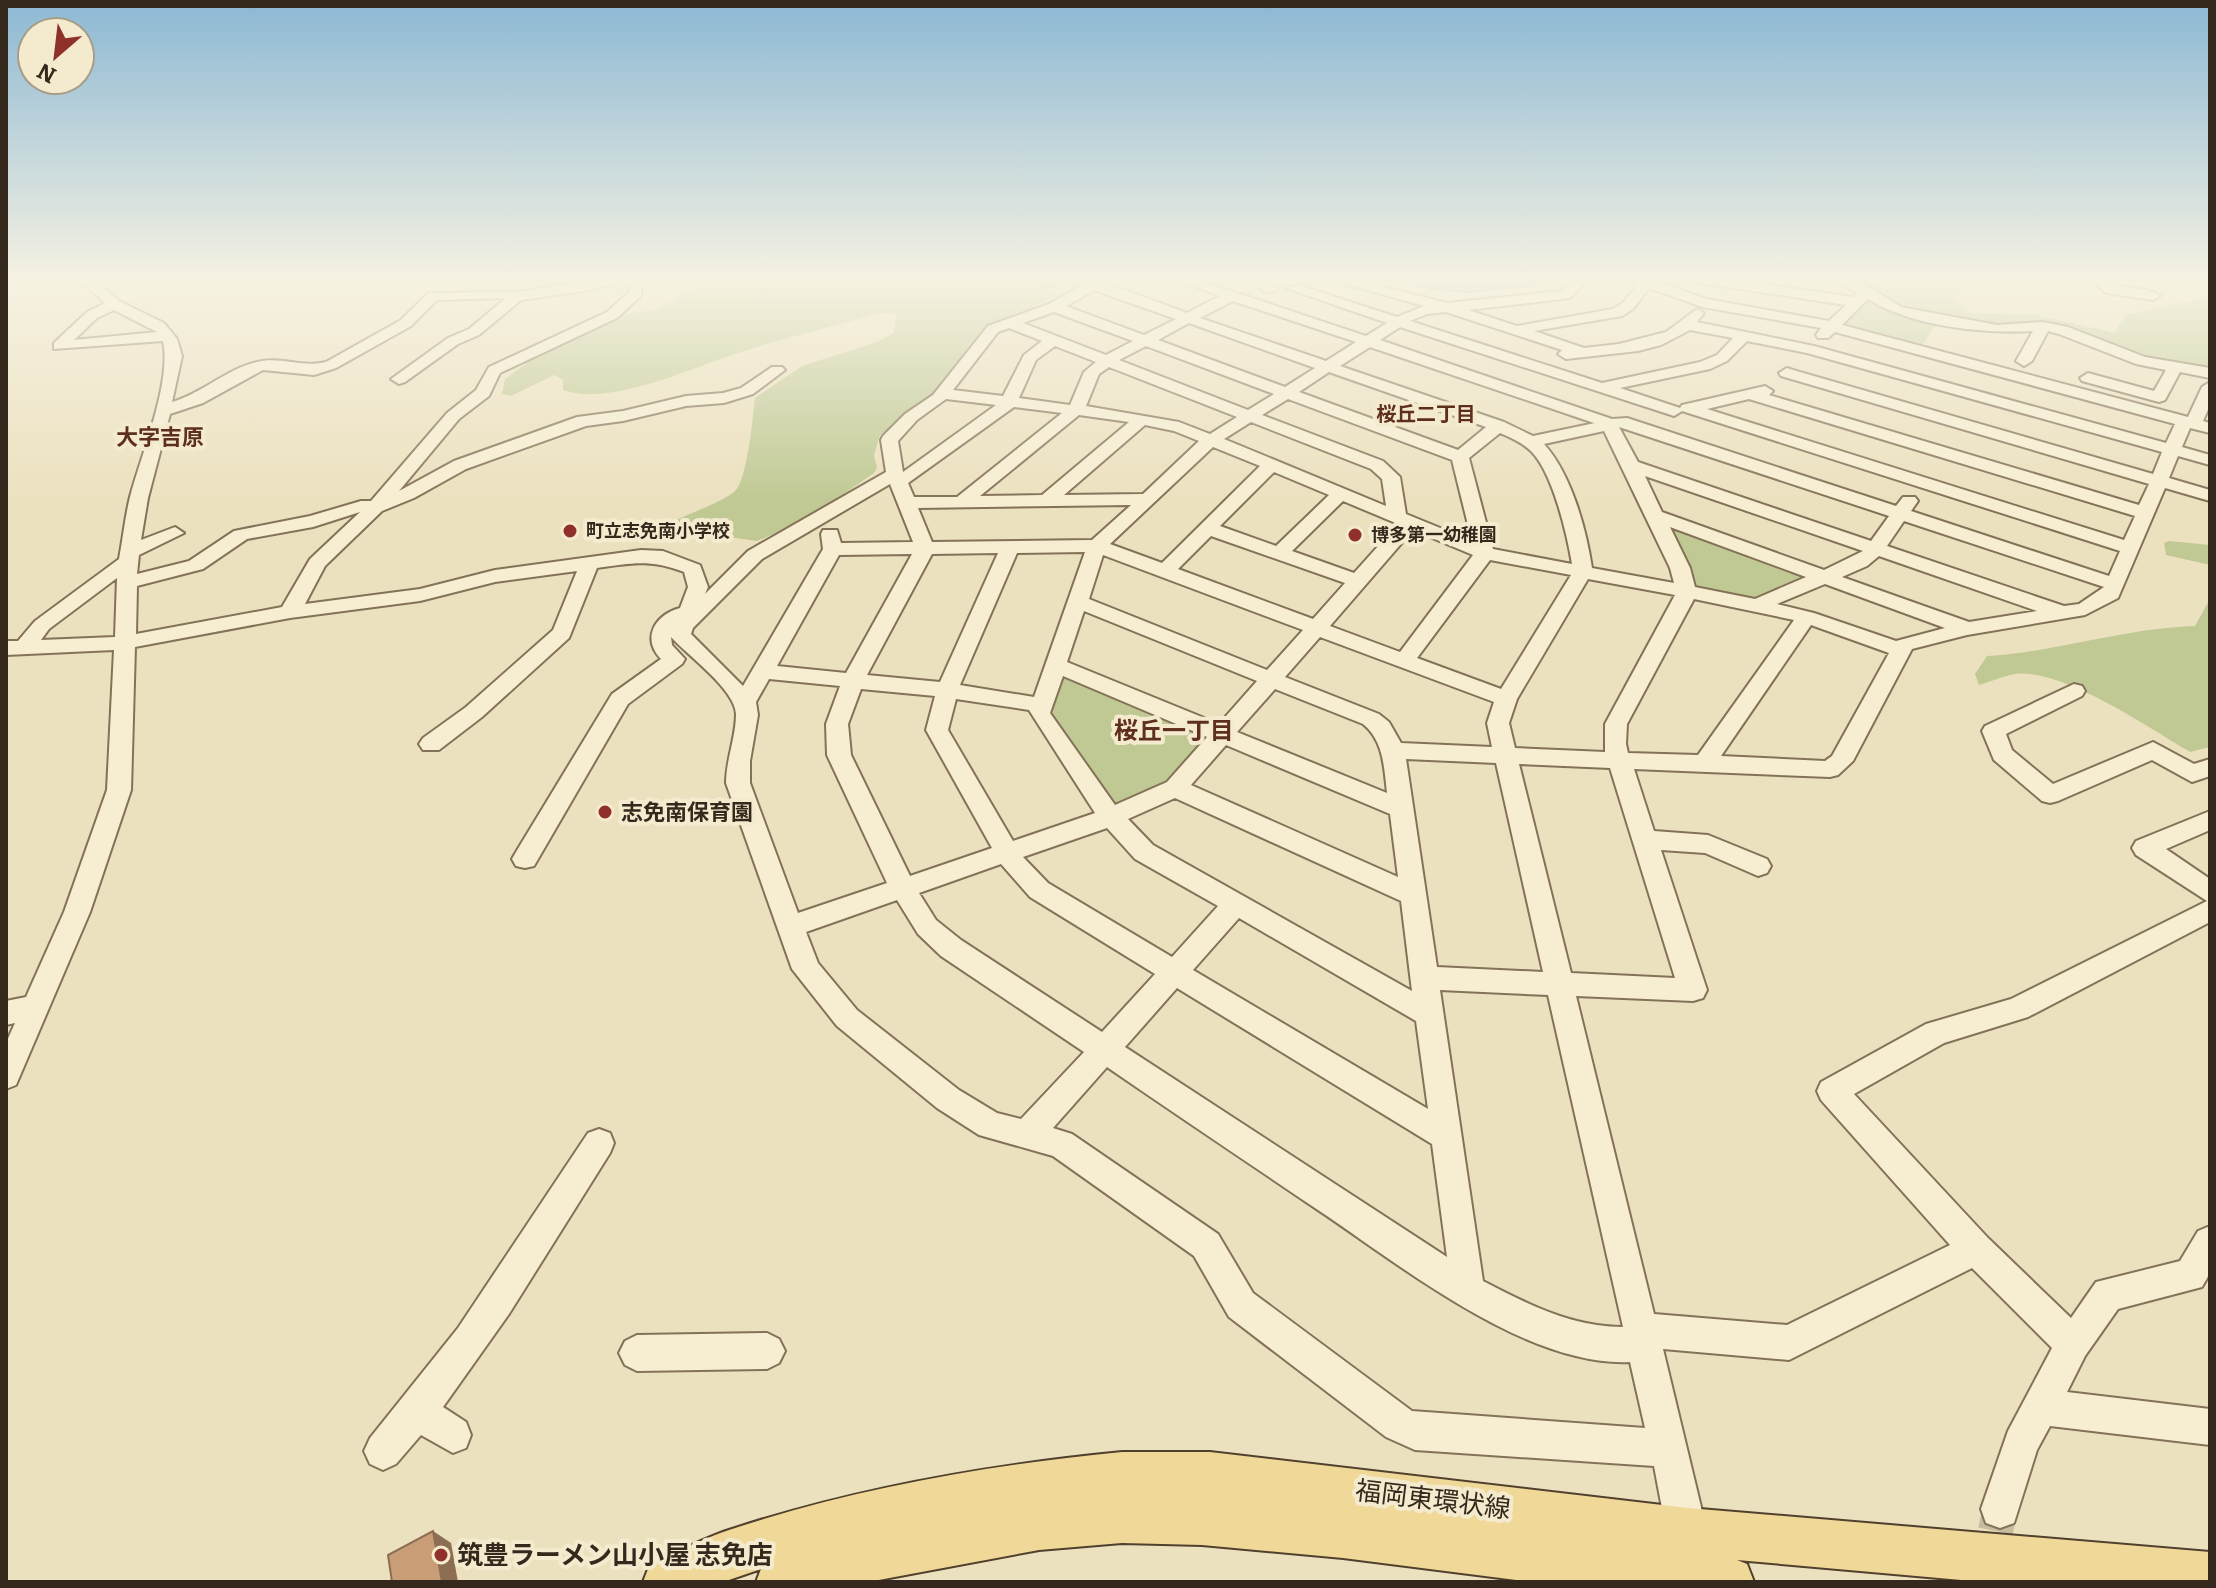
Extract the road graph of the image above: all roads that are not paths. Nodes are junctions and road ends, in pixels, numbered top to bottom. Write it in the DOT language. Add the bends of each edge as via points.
graph roads {
  1 [pos="173,352"];
  2 [pos="354,352"];
  3 [pos="437,352"];
  4 [pos="532,352"];
  5 [pos="973,352"];
  6 [pos="1037,352"];
  7 [pos="1086,352"];
  8 [pos="1123,352"];
  9 [pos="1179,352"];
  10 [pos="1286,352"];
  11 [pos="1352,352"];
  12 [pos="1399,352"];
  13 [pos="1493,352"];
  14 [pos="1582,352"];
  15 [pos="1728,352"];
  16 [pos="1806,352"];
  17 [pos="1820,352"];
  18 [pos="1928,352"];
  19 [pos="1990,352"];
  20 [pos="2029,352"];
  21 [pos="2086,352"];
  22 [pos="1108,360"];
  23 [pos="1520,361"];
  24 [pos="2024,361"];
  25 [pos="2098,363"];
  26 [pos="1328,367"];
  27 [pos="2174,369"];
  28 [pos="777,370"];
  29 [pos="1999,371"];
  30 [pos="1787,373"];
  31 [pos="2210,373"];
  32 [pos="399,379"];
  33 [pos="1601,387"];
  34 [pos="2210,387"];
  35 [pos="1287,393"];
  36 [pos="943,394"];
  37 [pos="1752,395"];
  38 [pos="1981,397"];
  39 [pos="1010,402"];
  40 [pos="2206,404"];
  41 [pos="1681,409"];
  42 [pos="1076,410"];
  43 [pos="162,411"];
  44 [pos="1250,415"];
  45 [pos="1142,419"];
  46 [pos="1615,424"];
  47 [pos="1962,424"];
  48 [pos="2196,424"];
  49 [pos="1498,426"];
  50 [pos="1211,440"];
  51 [pos="1530,442"];
  52 [pos="2172,450"];
  53 [pos="1943,452"];
  54 [pos="1460,457"];
  55 [pos="2210,460"];
  56 [pos="1271,465"];
  57 [pos="1631,465"];
  58 [pos="896,477"];
  59 [pos="2159,481"];
  60 [pos="1922,482"];
  61 [pos="1341,493"];
  62 [pos="2210,496"];
  63 [pos="1147,499"];
  64 [pos="1046,501"];
  65 [pos="962,502"];
  66 [pos="906,503"];
  67 [pos="376,507"];
  68 [pos="2145,513"];
  69 [pos="1900,514"];
  70 [pos="1654,515"];
  71 [pos="825,516"];
  72 [pos="1404,520"];
  73 [pos="1207,528"];
  74 [pos="175,533"];
  75 [pos="1097,546"];
  76 [pos="1010,547"];
  77 [pos="925,548"];
  78 [pos="2130,548"];
  79 [pos="833,549"];
  80 [pos="1875,549"];
  81 [pos="1279,553"];
  82 [pos="1485,553"];
  83 [pos="590,562"];
  84 [pos="129,565"];
  85 [pos="1165,571"];
  86 [pos="1583,571"];
  87 [pos="1824,576"];
  88 [pos="1357,581"];
  89 [pos="2116,585"];
  90 [pos="1686,591"];
  91 [pos="1079,602"];
  92 [pos="1757,605"];
  93 [pos="290,612"];
  94 [pos="2061,613"];
  95 [pos="1807,617"];
  96 [pos="685,621"];
  97 [pos="1317,628"];
  98 [pos="1967,629"];
  99 [pos="124,643"];
  100 [pos="16,647"];
  101 [pos="1899,649"];
  102 [pos="1404,661"];
  103 [pos="1056,665"];
  104 [pos="763,668"];
  105 [pos="1271,679"];
  106 [pos="853,681"];
  107 [pos="947,690"];
  108 [pos="2074,691"];
  109 [pos="1506,699"];
  110 [pos="745,702"];
  111 [pos="1041,705"];
  112 [pos="1223,734"];
  113 [pos="431,744"];
  114 [pos="1393,751"];
  115 [pos="1504,755"];
  116 [pos="1618,760"];
  117 [pos="1704,764"];
  118 [pos="2210,767"];
  119 [pos="1175,788"];
  120 [pos="1401,809"];
  121 [pos="1111,817"];
  122 [pos="2210,820"];
  123 [pos="1645,840"];
  124 [pos="1006,851"];
  125 [pos="525,859"];
  126 [pos="1758,866"];
  127 [pos="903,889"];
  128 [pos="2210,892"];
  129 [pos="1413,895"];
  130 [pos="1236,904"];
  131 [pos="2210,910"];
  132 [pos="789,927"];
  133 [pos="1173,972"];
  134 [pos="1424,978"];
  135 [pos="1561,986"];
  136 [pos="35,1007"];
  137 [pos="6,1013"];
  138 [pos="1429,1014"];
  139 [pos="1104,1047"];
  140 [pos="6,1076"];
  141 [pos="1029,1133"];
  142 [pos="1447,1137"];
  143 [pos="599,1143"];
  144 [pos="2210,1242"];
  145 [pos="1976,1249"];
  146 [pos="1468,1291"];
  147 [pos="1640,1337"];
  148 [pos="2073,1344"];
  149 [pos="767,1351"];
  150 [pos="637,1353"];
  151 [pos="2042,1407"];
  152 [pos="418,1412"];
  153 [pos="2210,1427"];
  154 [pos="453,1435"];
  155 [pos="1668,1448"];
  156 [pos="383,1451"];
  157 [pos="2000,1509"];
  158 [pos="1702,1568"];
  159 [pos="2210,1577"];
  160 [pos="668,1582"];
  161 [pos="781,1582"];
  1 -- 43 [label="street"];
  2 -- 43 [label="street" via="314,370 262,365 248,369 197,400"];
  3 -- 32 [label="street"];
  4 -- 67 [label="street" via="494,370 483,393 453,416"];
  5 -- 36 [label="street"];
  6 -- 39 [label="street" via="1029,358"];
  7 -- 22 [label="street"];
  8 -- 22 [label="street"];
  9 -- 35 [label="street"];
  10 -- 26 [label="street"];
  11 -- 26 [label="street"];
  12 -- 46 [label="street"];
  13 -- 23 [label="street"];
  14 -- 23 [label="street"];
  15 -- 33 [label="street" via="1705,366"];
  16 -- 30 [label="street"];
  17 -- 38 [label="street"];
  18 -- 29 [label="street"];
  19 -- 24 [label="street"];
  20 -- 24 [label="street"];
  21 -- 25 [label="street"];
  22 -- 42 [label="street" via="1092,372"];
  22 -- 44 [label="street"];
  23 -- 33 [label="street"];
  24 -- 25 [label="street"];
  25 -- 27 [label="street"];
  25 -- 27 [label="street" via="2159,397"];
  26 -- 35 [label="street"];
  26 -- 49 [label="street"];
  27 -- 31 [label="street"];
  28 -- 67 [label="street" via="747,391 724,398 583,421 460,465"];
  29 -- 38 [label="street"];
  29 -- 48 [label="street"];
  30 -- 37 [label="street" via="1773,387"];
  30 -- 47 [label="street"];
  33 -- 41 [label="street"];
  34 -- 40 [label="street"];
  35 -- 44 [label="street"];
  35 -- 54 [label="street"];
  36 -- 39 [label="street"];
  36 -- 58 [label="street" via="889,440"];
  37 -- 41 [label="street"];
  37 -- 53 [label="street"];
  38 -- 47 [label="street"];
  38 -- 52 [label="street"];
  39 -- 42 [label="street"];
  39 -- 58 [label="street" via="908,477"];
  40 -- 48 [label="street"];
  41 -- 46 [label="street"];
  41 -- 60 [label="street"];
  42 -- 45 [label="street"];
  42 -- 65 [label="street"];
  43 -- 84 [label="street" via="139,498"];
  44 -- 50 [label="street"];
  44 -- 72 [label="street" via="1385,471"];
  45 -- 50 [label="street"];
  45 -- 64 [label="street"];
  46 -- 51 [label="street"];
  46 -- 57 [label="street"];
  46 -- 69 [label="street"];
  47 -- 53 [label="street"];
  47 -- 59 [label="street"];
  48 -- 52 [label="street"];
  49 -- 51 [label="street"];
  49 -- 54 [label="street"];
  50 -- 56 [label="street"];
  50 -- 63 [label="street"];
  51 -- 86 [label="street" via="1545,456 1581,551"];
  52 -- 55 [label="street"];
  52 -- 59 [label="street"];
  53 -- 60 [label="street"];
  53 -- 68 [label="street"];
  54 -- 82 [label="street"];
  56 -- 61 [label="street"];
  56 -- 73 [label="street"];
  57 -- 70 [label="street"];
  57 -- 80 [label="street"];
  58 -- 66 [label="street"];
  58 -- 71 [label="street"];
  59 -- 62 [label="street"];
  59 -- 68 [label="street"];
  60 -- 69 [label="street"];
  60 -- 78 [label="street"];
  61 -- 72 [label="street"];
  61 -- 81 [label="street"];
  63 -- 64 [label="street"];
  63 -- 75 [label="street"];
  64 -- 65 [label="street"];
  65 -- 66 [label="street"];
  66 -- 77 [label="street"];
  67 -- 84 [label="street" via="361,506 241,535 196,565"];
  67 -- 93 [label="street" via="317,563"];
  68 -- 78 [label="street"];
  69 -- 80 [label="street"];
  69 -- 89 [label="street"];
  70 -- 87 [label="street"];
  70 -- 90 [label="street"];
  71 -- 79 [label="street"];
  71 -- 96 [label="street" via="755,555"];
  72 -- 82 [label="street"];
  72 -- 88 [label="street"];
  73 -- 81 [label="street"];
  73 -- 85 [label="street"];
  74 -- 84 [label="street"];
  75 -- 76 [label="street"];
  75 -- 85 [label="street"];
  75 -- 91 [label="street"];
  76 -- 77 [label="street"];
  76 -- 107 [label="street"];
  77 -- 79 [label="street"];
  77 -- 106 [label="street"];
  78 -- 89 [label="street"];
  79 -- 104 [label="street"];
  80 -- 87 [label="street" via="1860,562"];
  80 -- 94 [label="street"];
  81 -- 88 [label="street"];
  82 -- 86 [label="street"];
  82 -- 102 [label="street"];
  83 -- 93 [label="street" via="495,576 420,595"];
  83 -- 96 [label="street" via="641,556 693,569 698,587"];
  83 -- 113 [label="street" via="562,633"];
  84 -- 99 [label="street"];
  84 -- 100 [label="street"];
  85 -- 97 [label="street"];
  86 -- 90 [label="street"];
  86 -- 109 [label="street"];
  87 -- 92 [label="street"];
  87 -- 98 [label="street"];
  88 -- 97 [label="street"];
  89 -- 94 [label="street" via="2097,604"];
  90 -- 92 [label="street"];
  90 -- 116 [label="street" via="1616,724"];
  91 -- 103 [label="street"];
  91 -- 105 [label="street"];
  92 -- 95 [label="street"];
  93 -- 99 [label="street"];
  94 -- 98 [label="street"];
  95 -- 101 [label="street"];
  95 -- 117 [label="street"];
  96 -- 110 [label="street" via="680,635"];
  96 -- 125 [label="street" via="679,613 669,620 660,638 674,659 620,699"];
  97 -- 102 [label="street"];
  97 -- 105 [label="street"];
  98 -- 101 [label="street" via="1917,639"];
  99 -- 100 [label="street"];
  99 -- 136 [label="street" via="119,790 77,912"];
  101 -- 117 [label="street" via="1841,761 1830,769"];
  102 -- 109 [label="street"];
  103 -- 111 [label="street"];
  103 -- 112 [label="street"];
  104 -- 106 [label="street"];
  104 -- 110 [label="street"];
  105 -- 112 [label="street"];
  105 -- 114 [label="street" via="1371,719"];
  106 -- 107 [label="street"];
  106 -- 127 [label="street" via="837,724 839,755"];
  107 -- 111 [label="street"];
  107 -- 124 [label="street" via="937,730"];
  108 -- 118 [label="street" via="1993,731 2002,754 2050,795 2153,750 2192,774"];
  109 -- 115 [label="street" via="1498,723"];
  110 -- 132 [label="street" via="738,783"];
  111 -- 121 [label="street" via="1039,713"];
  112 -- 119 [label="street"];
  112 -- 120 [label="street"];
  114 -- 115 [label="street"];
  114 -- 120 [label="street"];
  115 -- 116 [label="street"];
  115 -- 135 [label="street"];
  116 -- 117 [label="street"];
  116 -- 123 [label="street"];
  119 -- 121 [label="street"];
  119 -- 129 [label="street"];
  120 -- 129 [label="street"];
  121 -- 124 [label="street"];
  121 -- 130 [label="street" via="1144,852"];
  122 -- 128 [label="street" via="2145,848"];
  123 -- 126 [label="street" via="1708,844"];
  123 -- 135 [label="street" via="1693,990"];
  124 -- 127 [label="street"];
  124 -- 133 [label="street" via="1039,890"];
  127 -- 132 [label="street"];
  127 -- 139 [label="street" via="927,927 951,948"];
  129 -- 134 [label="street"];
  130 -- 133 [label="street"];
  130 -- 138 [label="street"];
  131 -- 145 [label="street" via="2018,1009 1936,1033 1832,1091"];
  132 -- 141 [label="street" via="806,969 847,1018 948,1099 990,1125"];
  133 -- 139 [label="street"];
  133 -- 142 [label="street"];
  134 -- 135 [label="street"];
  134 -- 138 [label="street"];
  135 -- 147 [label="street"];
  136 -- 137 [label="street"];
  136 -- 140 [label="street"];
  138 -- 142 [label="street"];
  139 -- 141 [label="street"];
  139 -- 146 [label="street"];
  141 -- 155 [label="street" via="1082,1156 1206,1245 1241,1305 1415,1432"];
  142 -- 146 [label="street"];
  143 -- 152 [label="street" via="481,1329"];
  144 -- 148 [label="street" via="2190,1275 2108,1294"];
  145 -- 147 [label="street" via="1789,1343"];
  145 -- 148 [label="street"];
  146 -- 147 [label="street" via="1583,1340 1625,1346"];
  147 -- 155 [label="street"];
  148 -- 151 [label="street"];
  149 -- 150 [label="street"];
  151 -- 153 [label="street"];
  151 -- 157 [label="street" via="2021,1444"];
  152 -- 154 [label="street"];
  152 -- 156 [label="street"];
  155 -- 158 [label="street"];
  158 -- 159 [label="main road, 福岡東環状線"];
  158 -- 160 [label="main road, 福岡東環状線" via="1210,1475 1122,1475 883,1510 727,1555"];
  158 -- 161 [label="main road, 福岡東環状線" via="1202,1521 1122,1519 950,1541 821,1567"];
}
